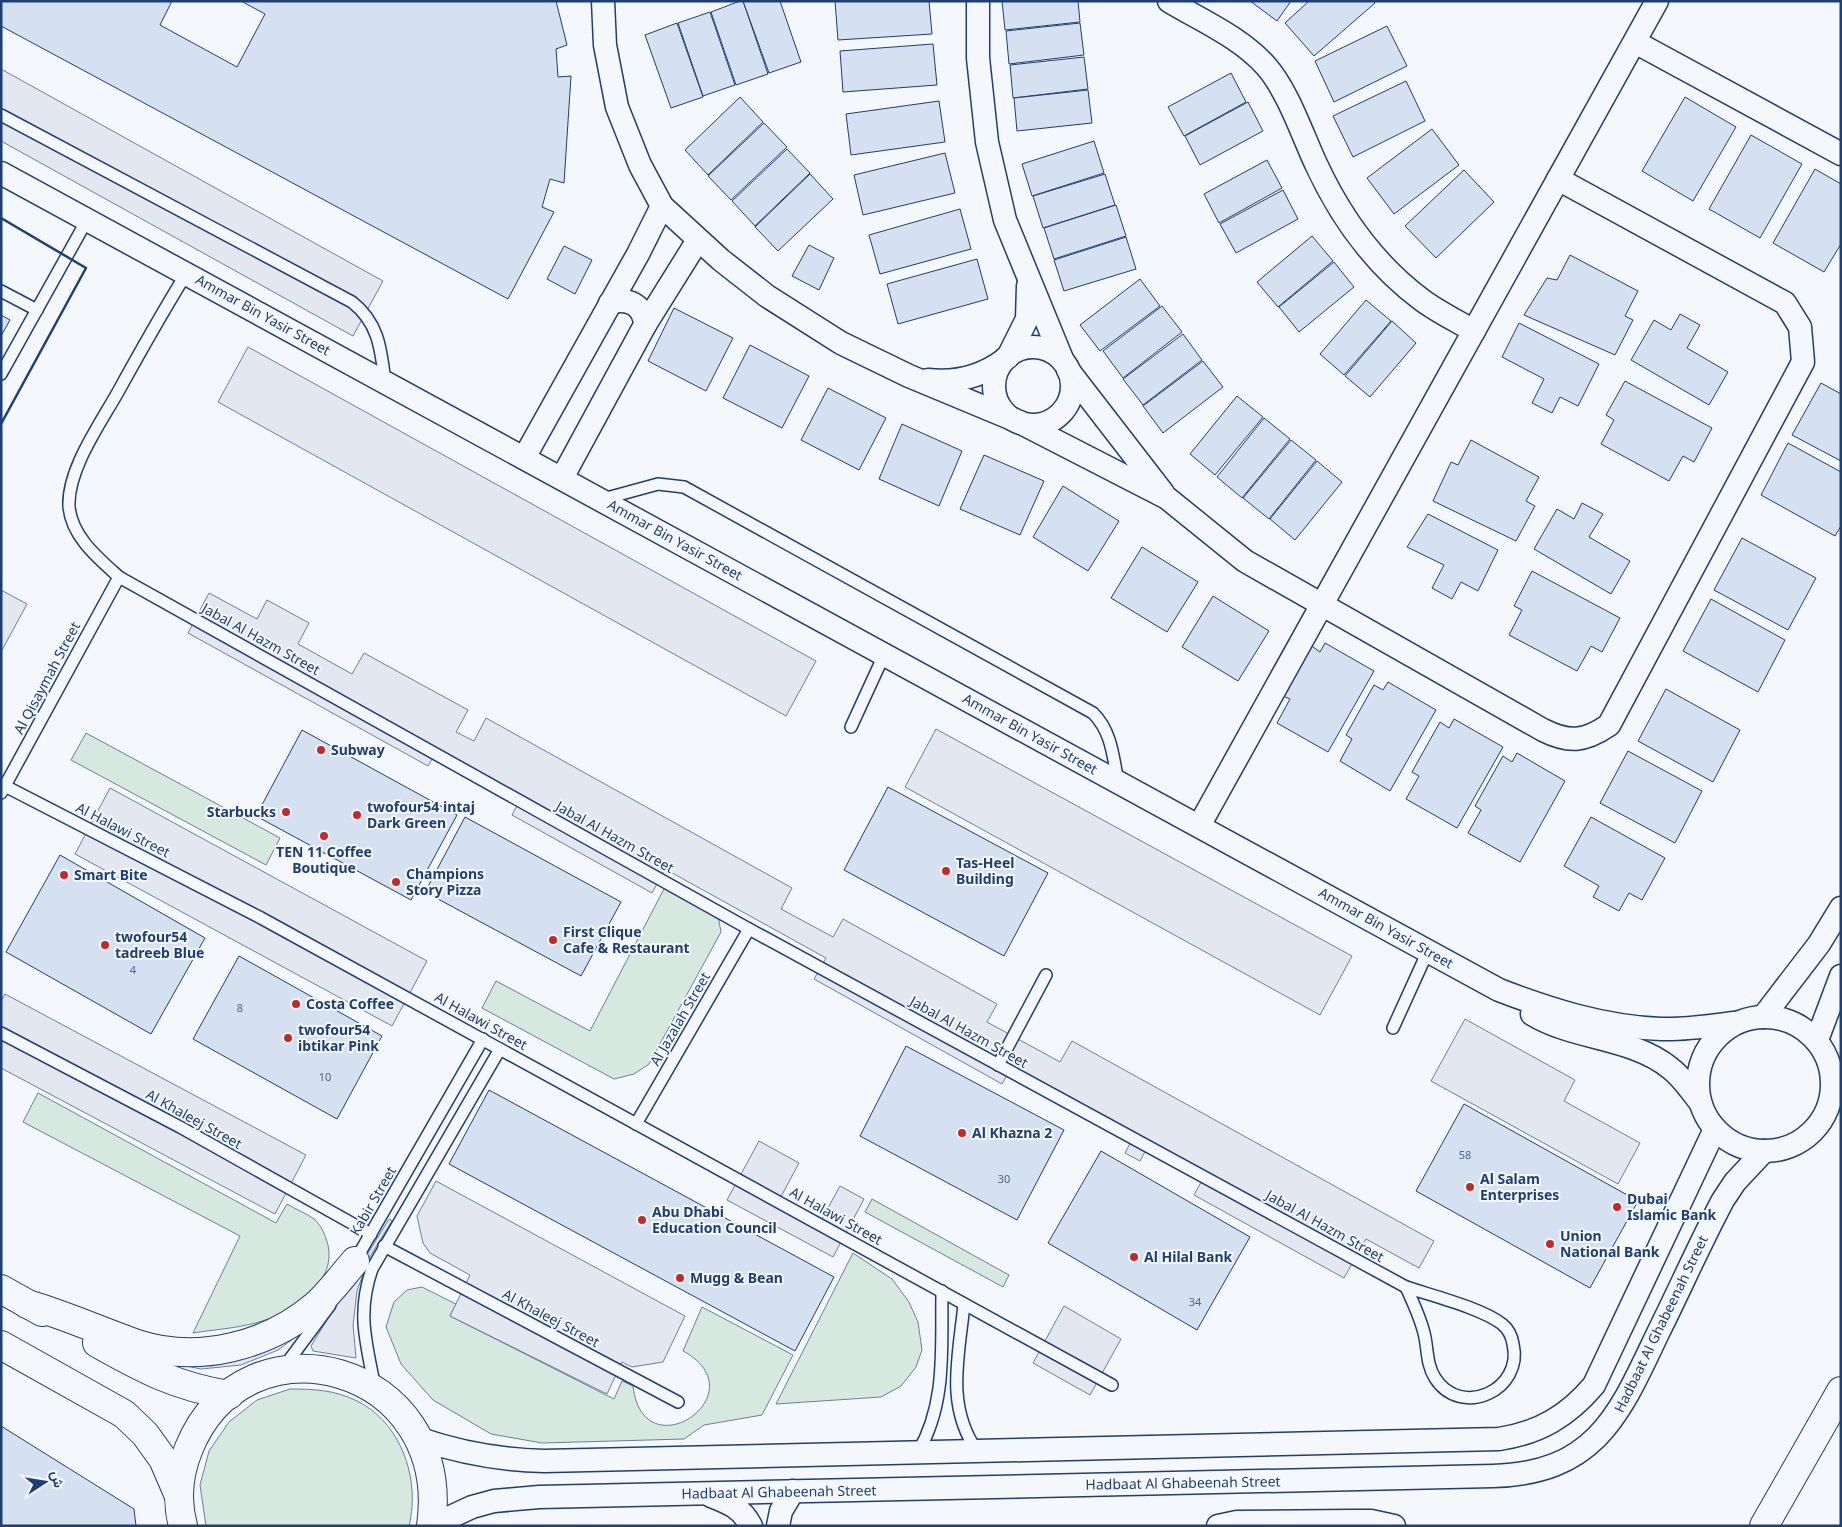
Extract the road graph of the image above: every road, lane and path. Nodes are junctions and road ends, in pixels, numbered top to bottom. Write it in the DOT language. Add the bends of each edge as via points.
graph roads {
  1 [pos="603,1"];
  2 [pos="978,1"];
  3 [pos="1168,1"];
  4 [pos="1657,1"];
  5 [pos="1635,42"];
  6 [pos="1,115"];
  7 [pos="1841,154"];
  8 [pos="1,173"];
  9 [pos="1558,179"];
  10 [pos="662,206"];
  11 [pos="87,220"];
  12 [pos="698,240"];
  13 [pos="1024,263"];
  14 [pos="186,274"];
  15 [pos="1,291"];
  16 [pos="610,303"];
  17 [pos="37,310"];
  18 [pos="645,324"];
  19 [pos="1474,331"];
  20 [pos="1006,358"];
  21 [pos="1065,364"];
  22 [pos="1,374"];
  23 [pos="912,377"];
  24 [pos="385,382"];
  25 [pos="1022,424"];
  26 [pos="524,458"];
  27 [pos="562,478"];
  28 [pos="1167,498"];
  29 [pos="600,500"];
  30 [pos="119,577"];
  31 [pos="1322,605"];
  32 [pos="884,655"];
  33 [pos="851,727"];
  34 [pos="1118,782"];
  35 [pos="2,788"];
  36 [pos="1199,826"];
  37 [pos="1841,908"];
  38 [pos="749,929"];
  39 [pos="1428,951"];
  40 [pos="1046,975"];
  41 [pos="1841,976"];
  42 [pos="1499,990"];
  43 [pos="1763,1017"];
  44 [pos="1734,1024"];
  45 [pos="1393,1028"];
  46 [pos="1,1033"];
  47 [pos="482,1040"];
  48 [pos="1817,1040"];
  49 [pos="500,1049"];
  50 [pos="998,1065"];
  51 [pos="1700,1102"];
  52 [pos="636,1124"];
  53 [pos="1715,1129"];
  54 [pos="1764,1151"];
  55 [pos="371,1234"];
  56 [pos="384,1246"];
  57 [pos="355,1261"];
  58 [pos="1406,1287"];
  59 [pos="1,1289"];
  60 [pos="942,1291"];
  61 [pos="27,1304"];
  62 [pos="964,1304"];
  63 [pos="5,1349"];
  64 [pos="280,1372"];
  65 [pos="1112,1385"];
  66 [pos="376,1389"];
  67 [pos="1841,1391"];
  68 [pos="229,1395"];
  69 [pos="678,1402"];
  70 [pos="420,1439"];
  71 [pos="977,1451"];
  72 [pos="918,1452"];
  73 [pos="793,1492"];
  74 [pos="706,1494"];
  75 [pos="179,1497"];
  76 [pos="1314,1523"];
  77 [pos="183,1526"];
  78 [pos="431,1526"];
  79 [pos="751,1526"];
  80 [pos="778,1526"];
  81 [pos="1218,1526"];
  82 [pos="1394,1526"];
  83 [pos="1764,1526"];
  1 -- 10 [label="street" via="605,45 617,107 640,164"];
  2 -- 13 [label="street" via="978,58 987,142 1005,220"];
  3 -- 19 [label="street" via="1244,45 1267,68 1286,100 1328,190 1357,235 1389,272 1422,300"];
  4 -- 5 [label="street"];
  5 -- 7 [label="street"];
  5 -- 9 [label="street"];
  6 -- 24 [label="lane" via="352,302 361,309 379,339"];
  8 -- 11 [label="street, Ammar Bin Yasir Street"];
  9 -- 19 [label="street"];
  9 -- 31 [label="street" via="1785,303 1800,327 1802,344 1803,362 1609,725 1584,738 1561,739"];
  10 -- 12 [label="street"];
  10 -- 16 [label="street"];
  11 -- 14 [label="street, Ammar Bin Yasir Street"];
  11 -- 17 [label="lane"];
  12 -- 18 [label="street"];
  12 -- 23 [label="street" via="767,296 841,343"];
  13 -- 20 [label="street" via="1029,292 1027,319"];
  13 -- 21 [label="street"];
  14 -- 24 [label="street, Ammar Bin Yasir Street"];
  14 -- 30 [label="lane, Jabal Al Hazm Street" via="81,459 71,490 69,507 75,528 94,555"];
  15 -- 17 [label="lane"];
  16 -- 18 [label="street" via="618,300 635,304 645,317"];
  16 -- 26 [label="street"];
  17 -- 22 [label="lane"];
  18 -- 27 [label="street"];
  19 -- 31 [label="street"];
  20 -- 21 [label="street" via="1029,347 1041,348"];
  20 -- 23 [label="street" via="974,377 946,382"];
  20 -- 25 [label="street" via="997,371 996,396 1001,408"];
  21 -- 25 [label="street" via="1072,382 1066,407 1047,423"];
  21 -- 28 [label="street"];
  23 -- 25 [label="street"];
  24 -- 26 [label="street, Ammar Bin Yasir Street"];
  25 -- 28 [label="street"];
  26 -- 27 [label="street, Ammar Bin Yasir Street"];
  27 -- 29 [label="street, Ammar Bin Yasir Street"];
  28 -- 31 [label="street" via="1245,561"];
  29 -- 32 [label="street, Ammar Bin Yasir Street"];
  29 -- 34 [label="lane" via="658,484 684,487 1093,713 1105,727"];
  30 -- 35 [label="lane, Al Qisaymah Street"];
  30 -- 38 [label="lane, Jabal Al Hazm Street"];
  31 -- 36 [label="street"];
  32 -- 33 [label="lane"];
  32 -- 34 [label="street, Ammar Bin Yasir Street"];
  34 -- 36 [label="street, Ammar Bin Yasir Street"];
  35 -- 47 [label="lane, Al Halawi Street" via="261,918"];
  36 -- 39 [label="street, Ammar Bin Yasir Street"];
  37 -- 43 [label="street"];
  38 -- 50 [label="lane, Jabal Al Hazm Street"];
  38 -- 52 [label="lane, Al Jazalah Street"];
  39 -- 42 [label="street, Ammar Bin Yasir Street"];
  39 -- 45 [label="lane"];
  40 -- 50 [label="lane"];
  41 -- 48 [label="street"];
  42 -- 44 [label="street, Ammar Bin Yasir Street" via="1564,1012 1627,1026 1680,1029"];
  42 -- 51 [label="street, Ammar Bin Yasir Street" via="1541,1020 1648,1054 1671,1068"];
  43 -- 44 [label="street" via="1748,1018"];
  43 -- 48 [label="street" via="1793,1022"];
  44 -- 51 [label="street" via="1721,1032 1703,1057 1697,1087"];
  46 -- 55 [label="lane, Al Khaleej Street" via="180,1127"];
  47 -- 49 [label="lane, Al Halawi Street"];
  47 -- 55 [label="lane, Kabir Street"];
  48 -- 54 [label="street" via="1828,1060 1833,1083 1826,1113 1818,1126 1801,1141 1780,1150"];
  49 -- 52 [label="lane, Al Halawi Street"];
  49 -- 56 [label="lane"];
  50 -- 58 [label="lane, Jabal Al Hazm Street"];
  51 -- 53 [label="street"];
  52 -- 60 [label="lane, Al Halawi Street"];
  53 -- 54 [label="street" via="1737,1146"];
  53 -- 71 [label="street" via="1599,1376 1568,1412 1535,1431 1499,1439"];
  54 -- 73 [label="street, Hadbaat Al Ghabeenah Street" via="1723,1200 1623,1407 1594,1441 1549,1467 1514,1476"];
  55 -- 57 [label="lane, Kabir Street"];
  56 -- 66 [label="lane" via="372,1269 363,1305 363,1323"];
  56 -- 69 [label="lane, Al Khaleej Street"];
  57 -- 61 [label="main road" via="300,1318 263,1338 223,1349 182,1351 138,1344"];
  57 -- 64 [label="lane, Kabir Street" via="321,1319"];
  58 -- 58 [label="lane, Jabal Al Hazm Street" via="1420,1317 1435,1378 1456,1395 1471,1398 1498,1390 1514,1366 1512,1338 1504,1326 1491,1317"];
  59 -- 61 [label="main road"];
  60 -- 62 [label="lane, Al Halawi Street"];
  60 -- 72 [label="lane" via="939,1394 932,1424"];
  61 -- 68 [label="main road" via="167,1380"];
  62 -- 65 [label="lane, Al Halawi Street"];
  62 -- 71 [label="lane" via="957,1400 963,1427"];
  63 -- 75 [label="main road" via="124,1414 145,1434 163,1459"];
  64 -- 66 [label="main road" via="312,1369 335,1372"];
  64 -- 68 [label="main road" via="248,1383"];
  66 -- 70 [label="main road" via="408,1420"];
  67 -- 83 [label="main road"];
  68 -- 75 [label="main road" via="202,1423 192,1440 183,1468"];
  70 -- 72 [label="street" via="466,1453 515,1460"];
  70 -- 78 [label="main road" via="433,1482"];
  71 -- 72 [label="street"];
  73 -- 74 [label="street, Hadbaat Al Ghabeenah Street"];
  73 -- 80 [label="street" via="781,1511"];
  74 -- 78 [label="street, Hadbaat Al Ghabeenah Street" via="539,1497 494,1501 458,1512"];
  74 -- 79 [label="street" via="734,1506"];
  75 -- 77 [label="main road"];
  76 -- 81 [label="street" via="1237,1522"];
  76 -- 82 [label="street" via="1371,1521"];
}
